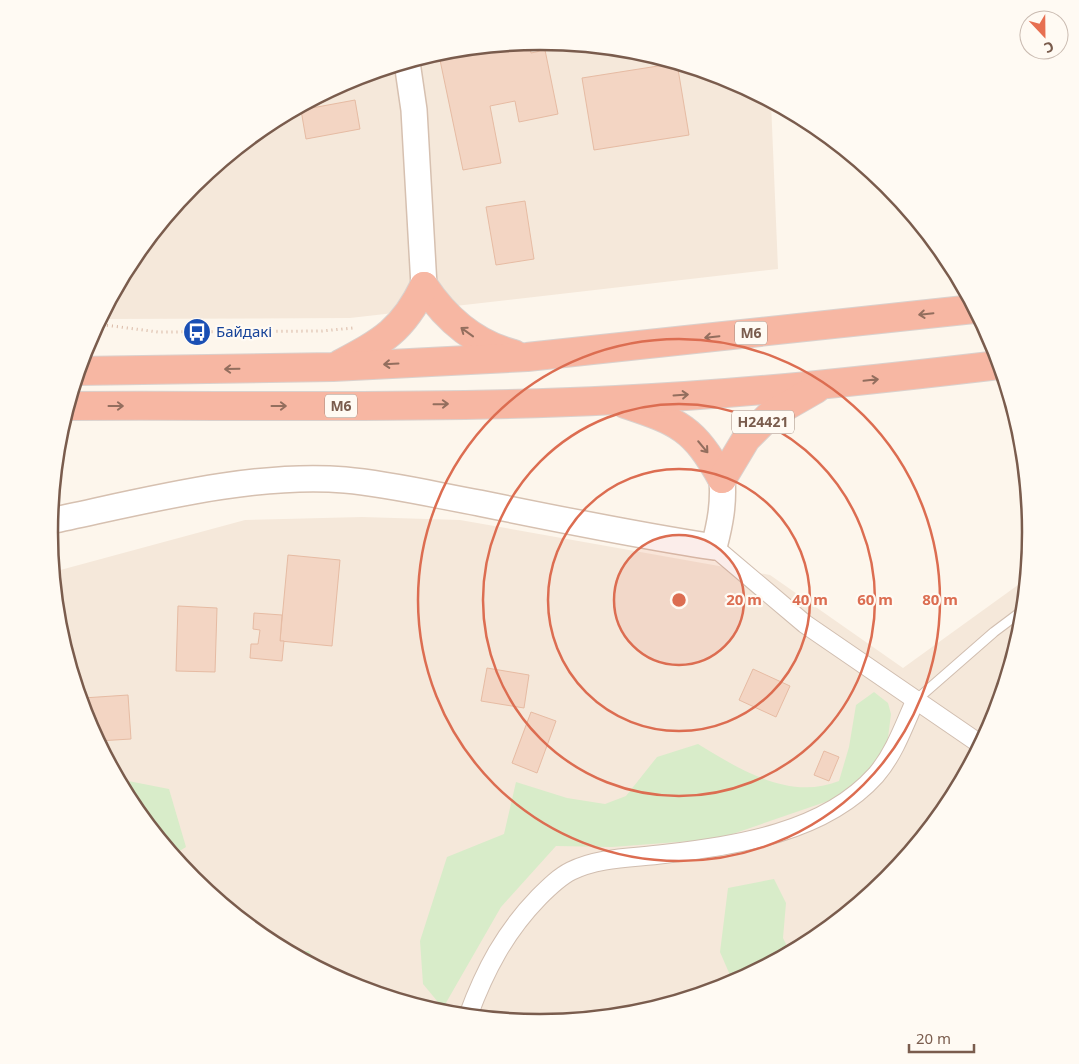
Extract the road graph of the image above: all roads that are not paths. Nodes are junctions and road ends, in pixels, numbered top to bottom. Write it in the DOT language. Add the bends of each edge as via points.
graph roads {
  1 [pos="407,69"];
  2 [pos="424,286"];
  3 [pos="967,310"];
  4 [pos="527,357"];
  5 [pos="992,366"];
  6 [pos="333,367"];
  7 [pos="85,371"];
  8 [pos="823,385"];
  9 [pos="615,400"];
  10 [pos="74,406"];
  11 [pos="722,479"];
  12 [pos="58,519"];
  13 [pos="714,548"];
  14 [pos="1013,617"];
  15 [pos="915,702"];
  16 [pos="974,740"];
  17 [pos="471,1009"];
  1 -- 2 [label="street" via="414,110"];
  4 -- 2 [label="highway, one-way" via="499,350 468,334 437,305"];
  2 -- 6 [label="highway" via="413,309 381,342"];
  3 -- 4 [label="highway, М6, one-way"];
  4 -- 6 [label="highway, М6, one-way"];
  8 -- 5 [label="highway, М6, one-way"];
  6 -- 7 [label="highway, М6, one-way"];
  9 -- 8 [label="highway, М6, one-way"];
  8 -- 11 [label="highway, Н24421" via="769,416 746,439"];
  10 -- 9 [label="highway, М6, one-way" via="365,406"];
  9 -- 11 [label="highway, one-way" via="659,415 686,430 706,451"];
  11 -- 13 [label="street" via="724,500"];
  12 -- 13 [label="street" via="218,488 281,481 344,480"];
  13 -- 15 [label="street" via="805,624"];
  14 -- 15 [label="lane"];
  15 -- 16 [label="street"];
  15 -- 17 [label="street" via="892,751 877,774 857,793 829,811 795,826 749,840 590,864 570,871 522,915 505,937 487,968"];
}
